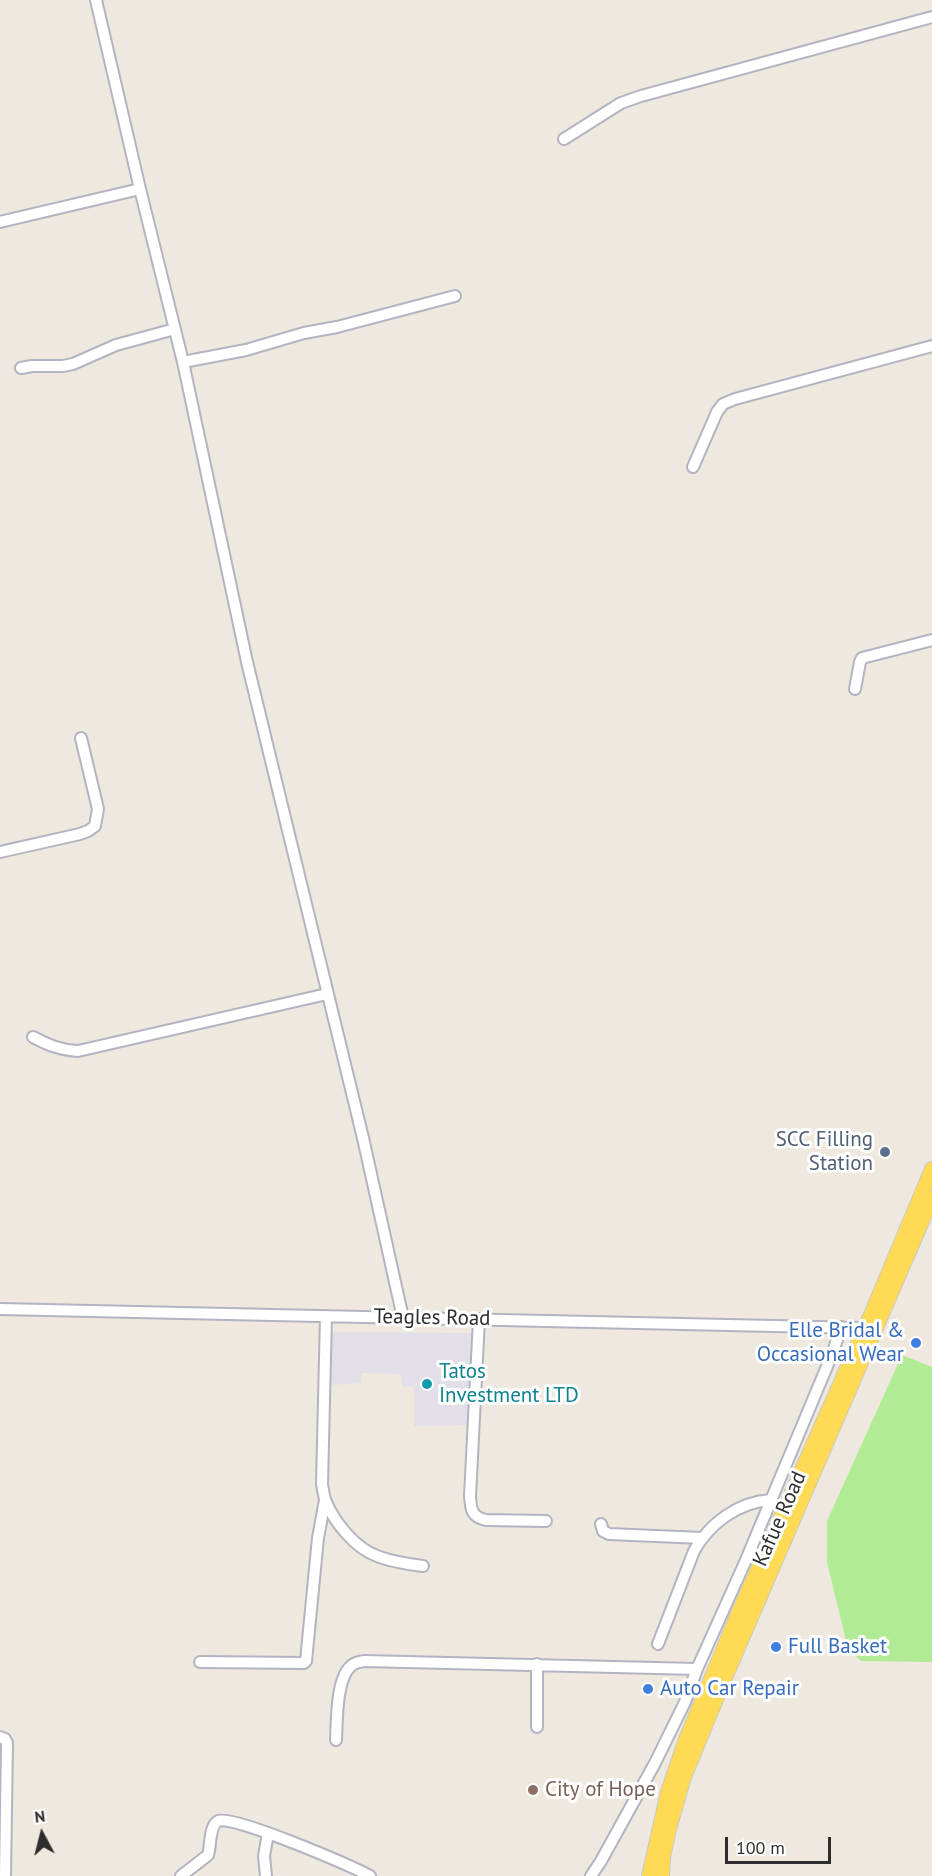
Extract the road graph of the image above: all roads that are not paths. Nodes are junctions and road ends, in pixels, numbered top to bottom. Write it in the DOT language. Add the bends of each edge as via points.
graph roads {
  1 [pos="96,0"];
  2 [pos="932,17"];
  3 [pos="564,139"];
  4 [pos="140,189"];
  5 [pos="0,222"];
  6 [pos="455,296"];
  7 [pos="175,329"];
  8 [pos="932,346"];
  9 [pos="183,362"];
  10 [pos="21,368"];
  11 [pos="693,467"];
  12 [pos="932,640"];
  13 [pos="855,689"];
  14 [pos="81,738"];
  15 [pos="0,852"];
  16 [pos="327,994"];
  17 [pos="33,1037"];
  18 [pos="932,1169"];
  19 [pos="932,1198"];
  20 [pos="0,1309"];
  21 [pos="326,1316"];
  22 [pos="403,1318"];
  23 [pos="479,1319"];
  24 [pos="841,1327"];
  25 [pos="864,1328"];
  26 [pos="325,1500"];
  27 [pos="771,1500"];
  28 [pos="546,1521"];
  29 [pos="601,1524"];
  30 [pos="702,1538"];
  31 [pos="423,1566"];
  32 [pos="658,1644"];
  33 [pos="200,1662"];
  34 [pos="537,1664"];
  35 [pos="697,1669"];
  36 [pos="537,1727"];
  37 [pos="0,1737"];
  38 [pos="336,1740"];
  39 [pos="268,1833"];
  40 [pos="5,1876"];
  41 [pos="181,1876"];
  42 [pos="266,1876"];
  43 [pos="370,1876"];
  44 [pos="591,1876"];
  45 [pos="649,1876"];
  46 [pos="662,1876"];
  1 -- 4 [label="street"];
  2 -- 3 [label="street" via="641,96 621,103"];
  4 -- 5 [label="street"];
  4 -- 7 [label="street"];
  6 -- 9 [label="street" via="246,350"];
  7 -- 9 [label="street"];
  7 -- 10 [label="street" via="116,345 73,364"];
  8 -- 11 [label="street" via="723,404"];
  9 -- 16 [label="street" via="247,662"];
  12 -- 13 [label="street" via="862,658"];
  14 -- 15 [label="street" via="98,809 95,826 80,834"];
  16 -- 17 [label="street" via="78,1051 51,1047"];
  16 -- 22 [label="street"];
  18 -- 25 [label="main road, Kafue Road"];
  19 -- 46 [label="main road, Kafue Road" via="684,1777 669,1829"];
  20 -- 21 [label="street, Teagles Road"];
  21 -- 22 [label="street, Teagles Road"];
  21 -- 26 [label="street" via="322,1484"];
  22 -- 23 [label="street, Teagles Road"];
  23 -- 24 [label="street, Teagles Road"];
  23 -- 28 [label="street" via="471,1510 478,1519"];
  24 -- 25 [label="street, Teagles Road"];
  24 -- 27 [label="street"];
  25 -- 45 [label="main road, Kafue Road" via="685,1742 668,1792"];
  26 -- 31 [label="street" via="337,1522 374,1555"];
  26 -- 33 [label="street" via="306,1661"];
  27 -- 30 [label="street" via="752,1502 732,1512"];
  27 -- 35 [label="street"];
  29 -- 30 [label="street" via="609,1534"];
  30 -- 32 [label="street"];
  34 -- 35 [label="street"];
  34 -- 36 [label="street"];
  34 -- 38 [label="street" via="356,1663 343,1677"];
  35 -- 44 [label="street" via="655,1763"];
  37 -- 40 [label="street" via="7,1743"];
  39 -- 41 [label="street" via="225,1819 218,1821 213,1825 208,1855"];
  39 -- 42 [label="street"];
  39 -- 43 [label="street"];
}
